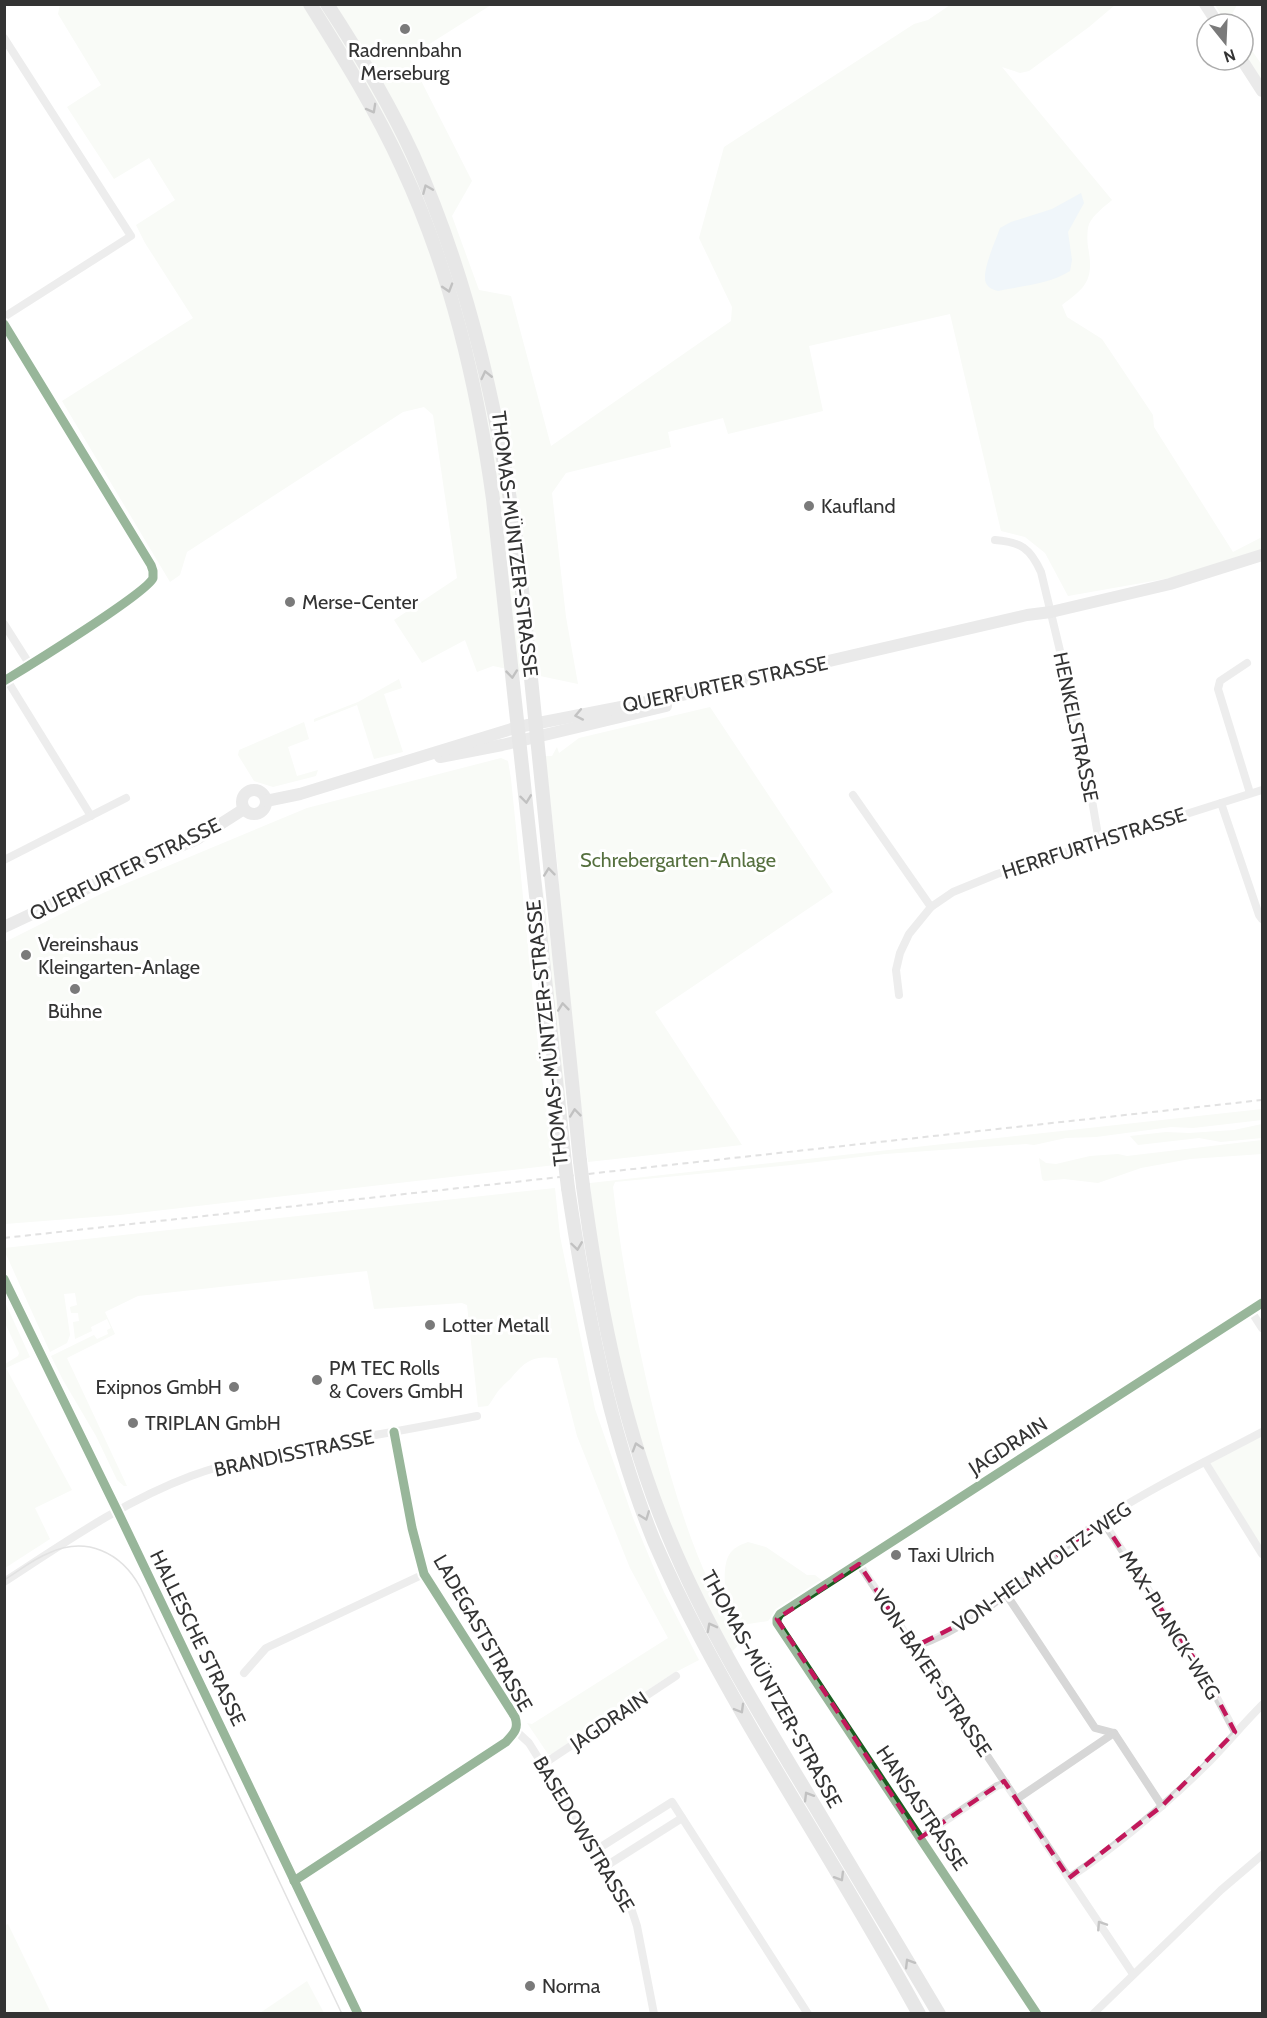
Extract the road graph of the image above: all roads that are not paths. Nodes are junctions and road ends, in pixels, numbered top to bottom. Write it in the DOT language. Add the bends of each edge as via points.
graph roads {
  1 [pos="310,4"];
  2 [pos="327,4"];
  3 [pos="4,38"];
  4 [pos="1250,72"];
  5 [pos="1263,91"];
  6 [pos="4,317"];
  7 [pos="4,324"];
  8 [pos="995,540"];
  9 [pos="1263,555"];
  10 [pos="1051,612"];
  11 [pos="4,624"];
  12 [pos="1247,663"];
  13 [pos="30,665"];
  14 [pos="6,681"];
  15 [pos="536,730"];
  16 [pos="518,734"];
  17 [pos="1263,790"];
  18 [pos="1250,793"];
  19 [pos="853,795"];
  20 [pos="126,798"];
  21 [pos="266,801"];
  22 [pos="1221,803"];
  23 [pos="244,809"];
  24 [pos="92,816"];
  25 [pos="1099,841"];
  26 [pos="4,860"];
  27 [pos="931,907"];
  28 [pos="1263,919"];
  29 [pos="4,927"];
  30 [pos="899,996"];
  31 [pos="4,1279"];
  32 [pos="1263,1303"];
  33 [pos="1251,1311"];
  34 [pos="1263,1328"];
  35 [pos="477,1416"];
  36 [pos="394,1432"];
  37 [pos="1263,1432"];
  38 [pos="1205,1462"];
  39 [pos="118,1512"];
  40 [pos="1102,1520"];
  41 [pos="1263,1554"];
  42 [pos="859,1564"];
  43 [pos="424,1574"];
  44 [pos="4,1582"];
  45 [pos="1006,1594"];
  46 [pos="777,1623"];
  47 [pos="915,1647"];
  48 [pos="244,1673"];
  49 [pos="676,1676"];
  50 [pos="1263,1705"];
  51 [pos="516,1731"];
  52 [pos="1235,1732"];
  53 [pos="1114,1734"];
  54 [pos="542,1765"];
  55 [pos="1006,1783"];
  56 [pos="1017,1799"];
  57 [pos="1162,1806"];
  58 [pos="682,1818"];
  59 [pos="921,1838"];
  60 [pos="596,1850"];
  61 [pos="1263,1855"];
  62 [pos="606,1866"];
  63 [pos="1070,1878"];
  64 [pos="294,1881"];
  65 [pos="1133,1974"];
  66 [pos="358,2013"];
  67 [pos="654,2013"];
  68 [pos="808,2013"];
  69 [pos="919,2013"];
  70 [pos="939,2013"];
  71 [pos="1037,2013"];
  72 [pos="1094,2013"];
  1 -- 16 [label="main road, THOMAS-MÜNTZER-STRASSE, one-way" via="357,80 402,167 442,266 458,318 487,457"];
  15 -- 2 [label="main road, THOMAS-MÜNTZER-STRASSE, one-way" via="511,505 491,395 469,308 446,237 412,154"];
  3 -- 6 [label="street" via="131,236"];
  4 -- 5 [label="main road"];
  7 -- 13 [label="street" via="153,571 146,587"];
  8 -- 10 [label="street" via="1014,541 1035,557"];
  9 -- 10 [label="main road, QUERFURTER STRASSE" via="1170,584"];
  10 -- 15 [label="main road, QUERFURTER STRASSE" via="1023,623"];
  10 -- 25 [label="street, HENKELSTRASSE" via="1082,742"];
  11 -- 13 [label="street"];
  12 -- 18 [label="street" via="1220,681 1218,689"];
  13 -- 14 [label="street"];
  14 -- 24 [label="street"];
  15 -- 16 [label="main road, QUERFURTER STRASSE"];
  70 -- 15 [label="main road, THOMAS-MÜNTZER-STRASSE, one-way, bridge" via="713,1632 647,1481 618,1383 599,1295 580,1161"];
  16 -- 21 [label="main road, QUERFURTER STRASSE"];
  16 -- 69 [label="main road, THOMAS-MÜNTZER-STRASSE, one-way, bridge" via="581,1277 604,1386 630,1476 694,1627"];
  17 -- 18 [label="street, HERRFURTHSTRASSE"];
  18 -- 22 [label="street, HERRFURTHSTRASSE"];
  19 -- 27 [label="street"];
  20 -- 24 [label="street"];
  21 -- 23 [label="main road" via="265,808 256,814"];
  21 -- 23 [label="main road" via="259,791 251,791 243,800"];
  22 -- 25 [label="street, HERRFURTHSTRASSE"];
  22 -- 28 [label="street"];
  23 -- 29 [label="main road, QUERFURTER STRASSE" via="197,839"];
  24 -- 26 [label="street"];
  25 -- 27 [label="street, HERRFURTHSTRASSE" via="978,881"];
  27 -- 30 [label="street, HERRFURTHSTRASSE" via="909,934 900,953 896,970"];
  31 -- 39 [label="main road, HALLESCHE STRASSE"];
  32 -- 33 [label="street, JAGDRAIN"];
  33 -- 34 [label="street"];
  33 -- 42 [label="street, JAGDRAIN"];
  35 -- 36 [label="street, BRANDISSTRASSE"];
  36 -- 39 [label="street, BRANDISSTRASSE" via="220,1466 165,1487"];
  36 -- 43 [label="street, LADEGASTSTRASSE"];
  37 -- 38 [label="street, VON-HELMHOLTZ-WEG"];
  38 -- 40 [label="street, VON-HELMHOLTZ-WEG"];
  38 -- 41 [label="street"];
  39 -- 44 [label="street, BRANDISSTRASSE"];
  39 -- 64 [label="main road, HALLESCHE STRASSE"];
  40 -- 45 [label="street, VON-HELMHOLTZ-WEG"];
  40 -- 52 [label="street, MAX-PLANCK-WEG" via="1205,1676"];
  42 -- 46 [label="street, JAGDRAIN" via="780,1614"];
  42 -- 47 [label="street, VON-BAYER-STRASSE"];
  43 -- 48 [label="street" via="266,1648"];
  43 -- 51 [label="street, LADEGASTSTRASSE" via="515,1717"];
  45 -- 47 [label="street, VON-HELMHOLTZ-WEG" via="955,1629"];
  45 -- 53 [label="street" via="1095,1728"];
  46 -- 59 [label="street, HANSASTRASSE"];
  47 -- 55 [label="street, VON-BAYER-STRASSE"];
  49 -- 54 [label="street, JAGDRAIN"];
  50 -- 52 [label="street"];
  51 -- 54 [label="street, BASEDOWSTRASSE" via="530,1743"];
  51 -- 64 [label="street, LADEGASTSTRASSE" via="506,1742"];
  52 -- 57 [label="street"];
  53 -- 56 [label="street"];
  53 -- 57 [label="street"];
  54 -- 60 [label="street, BASEDOWSTRASSE"];
  55 -- 56 [label="street, VON-BAYER-STRASSE"];
  55 -- 59 [label="street"];
  56 -- 63 [label="street, VON-BAYER-STRASSE"];
  57 -- 63 [label="street"];
  58 -- 60 [label="street" via="672,1802"];
  58 -- 62 [label="street"];
  58 -- 68 [label="street"];
  59 -- 71 [label="street, HANSASTRASSE"];
  60 -- 62 [label="street, BASEDOWSTRASSE"];
  61 -- 65 [label="street"];
  62 -- 67 [label="street, BASEDOWSTRASSE" via="630,1905 637,1926"];
  65 -- 63 [label="street, VON-BAYER-STRASSE, one-way"];
  64 -- 66 [label="main road, HALLESCHE STRASSE"];
  65 -- 72 [label="street"];
}
